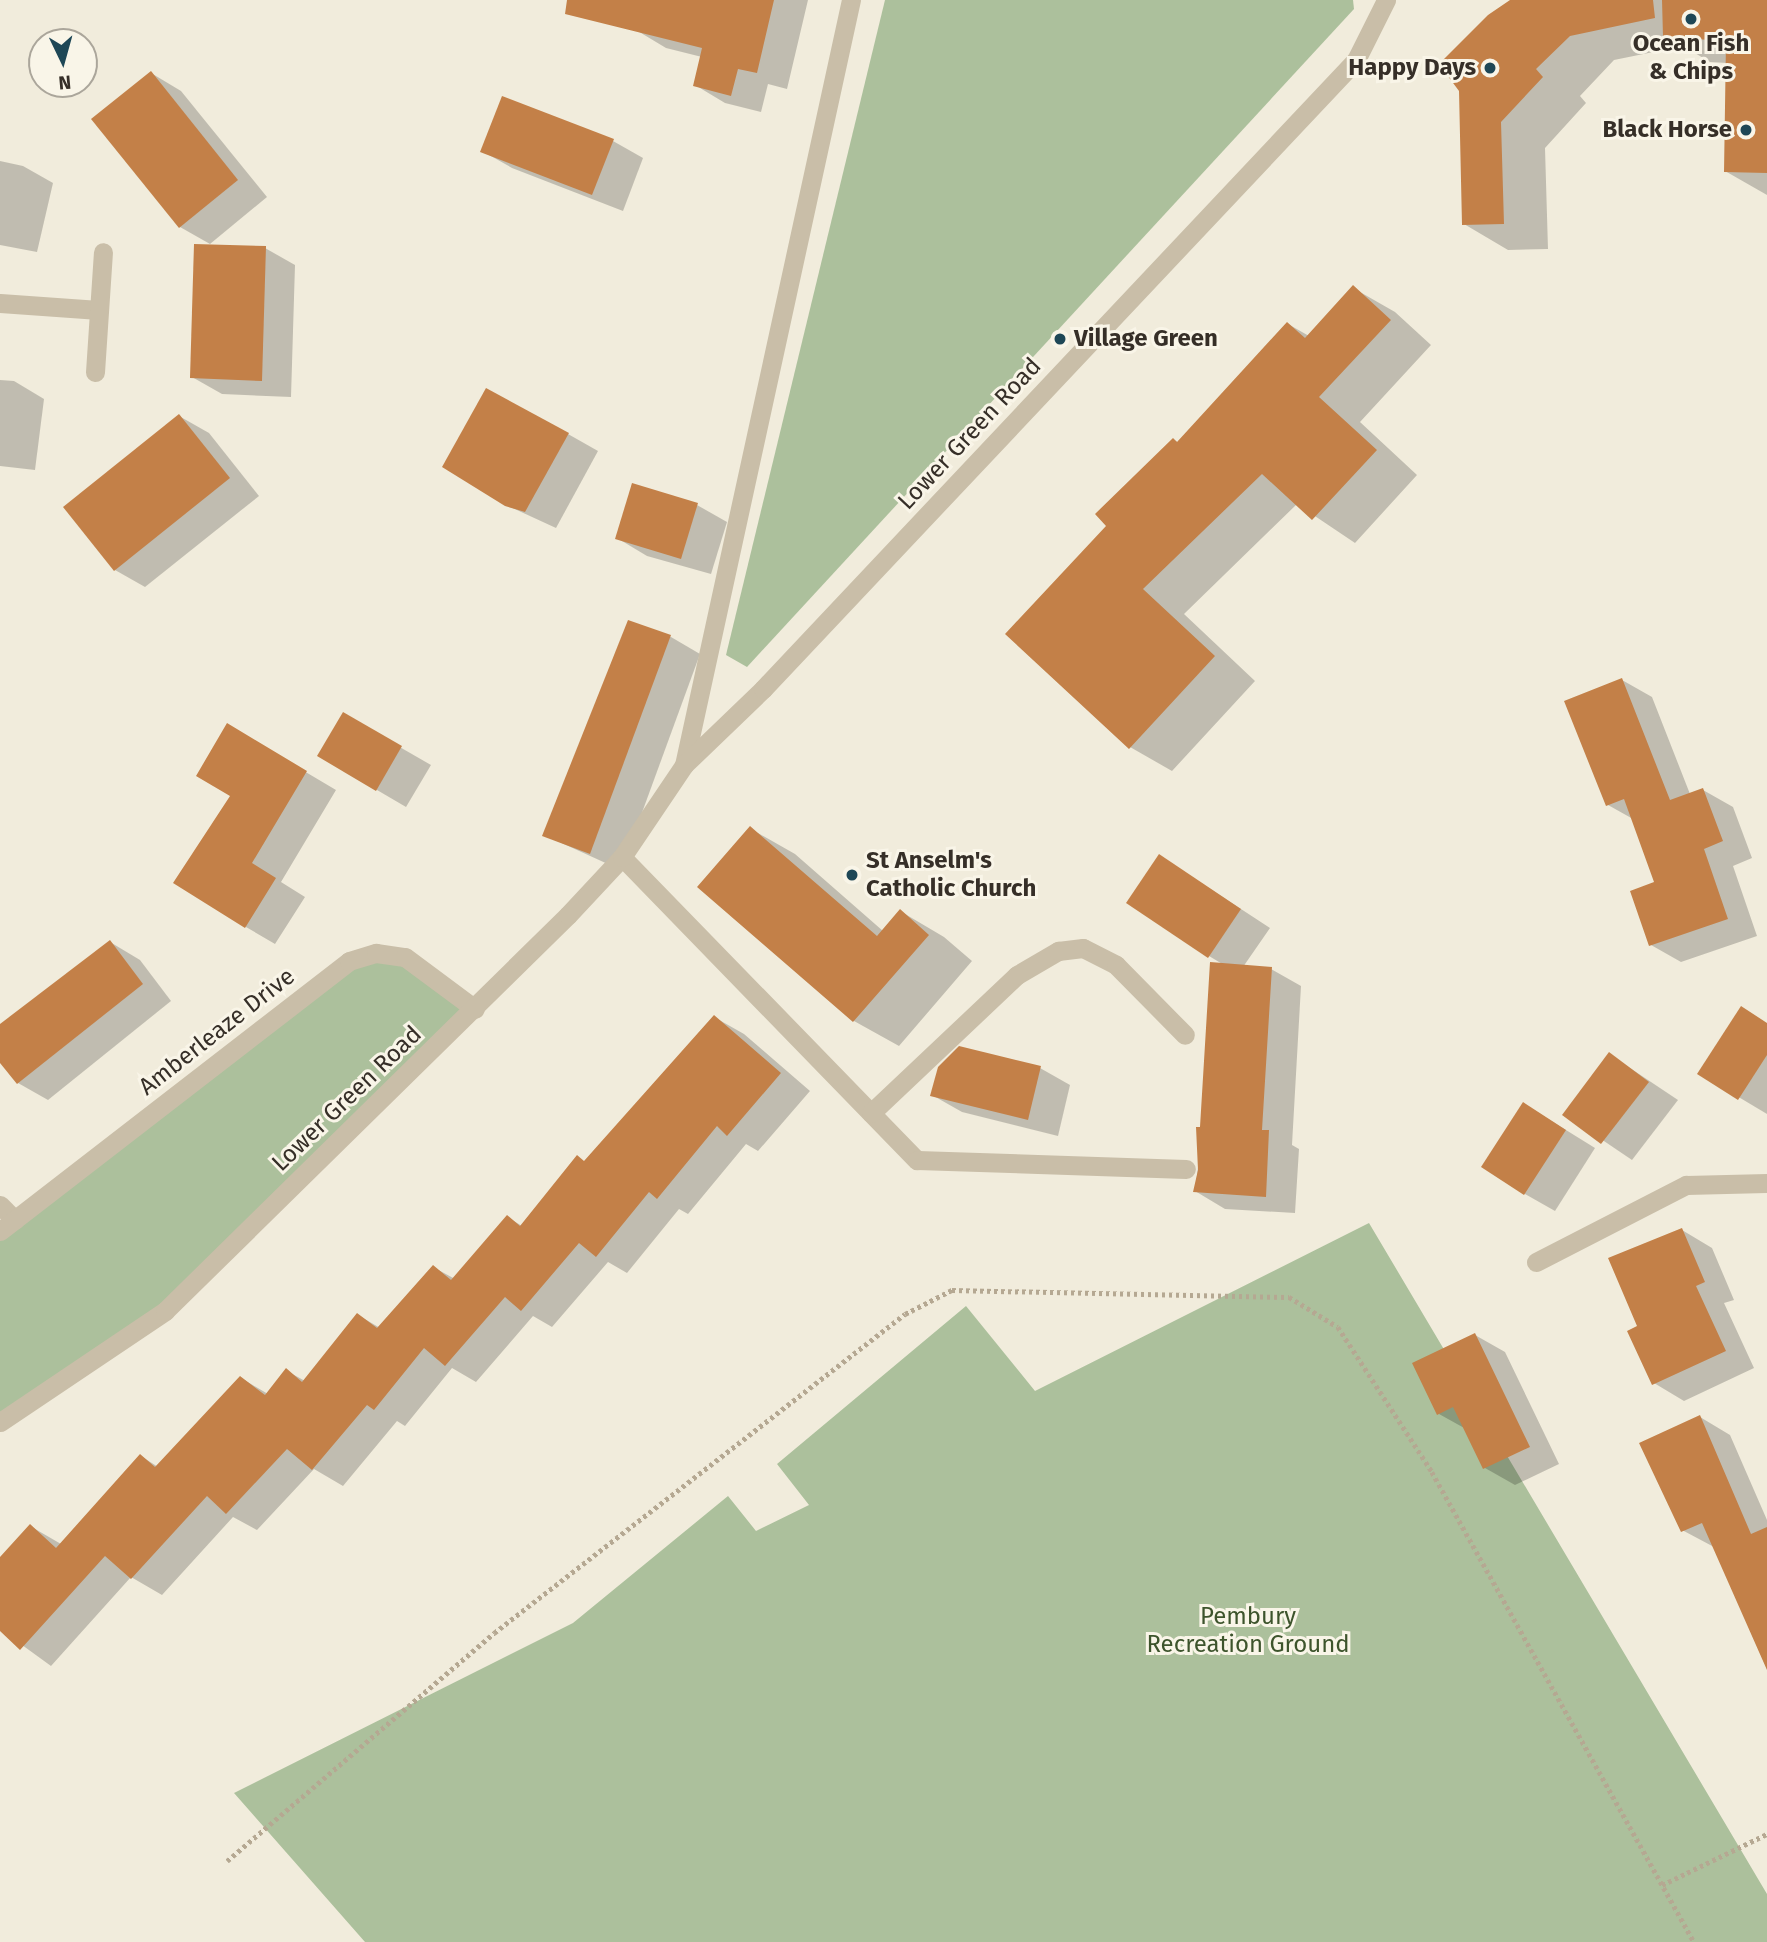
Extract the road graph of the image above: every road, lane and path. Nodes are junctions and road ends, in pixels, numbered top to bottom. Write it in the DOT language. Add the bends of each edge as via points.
graph roads {
  1 [pos="852,0"];
  2 [pos="1385,0"];
  3 [pos="103,252"];
  4 [pos="0,303"];
  5 [pos="99,310"];
  6 [pos="95,372"];
  7 [pos="684,765"];
  8 [pos="622,857"];
  9 [pos="475,1009"];
  10 [pos="1185,1035"];
  11 [pos="871,1113"];
  12 [pos="1186,1169"];
  13 [pos="1767,1183"];
  14 [pos="0,1205"];
  15 [pos="8,1225"];
  16 [pos="1536,1262"];
  17 [pos="0,1422"];
  18 [pos="1767,1834"];
  19 [pos="226,1861"];
  20 [pos="1662,1885"];
  21 [pos="1694,1942"];
  1 -- 7 [label="street, Lower Green Road"];
  2 -- 7 [label="street, Lower Green Road" via="1356,60 763,689"];
  3 -- 5 [label="street"];
  4 -- 5 [label="street"];
  5 -- 6 [label="street"];
  7 -- 8 [label="street, Lower Green Road"];
  8 -- 9 [label="street, Lower Green Road"];
  8 -- 11 [label="street"];
  9 -- 15 [label="street, Amberleaze Drive" via="405,957 376,953 349,961"];
  9 -- 17 [label="street, Lower Green Road" via="165,1311"];
  10 -- 11 [label="street" via="1116,965 1083,948 1058,951 1017,975"];
  11 -- 12 [label="street" via="917,1160"];
  13 -- 16 [label="street" via="1686,1185"];
  14 -- 15 [label="street"];
  18 -- 20 [label="path"];
  19 -- 20 [label="path" via="494,1633 905,1314 953,1290 1289,1297 1338,1327 1432,1472"];
  20 -- 21 [label="path"];
}
